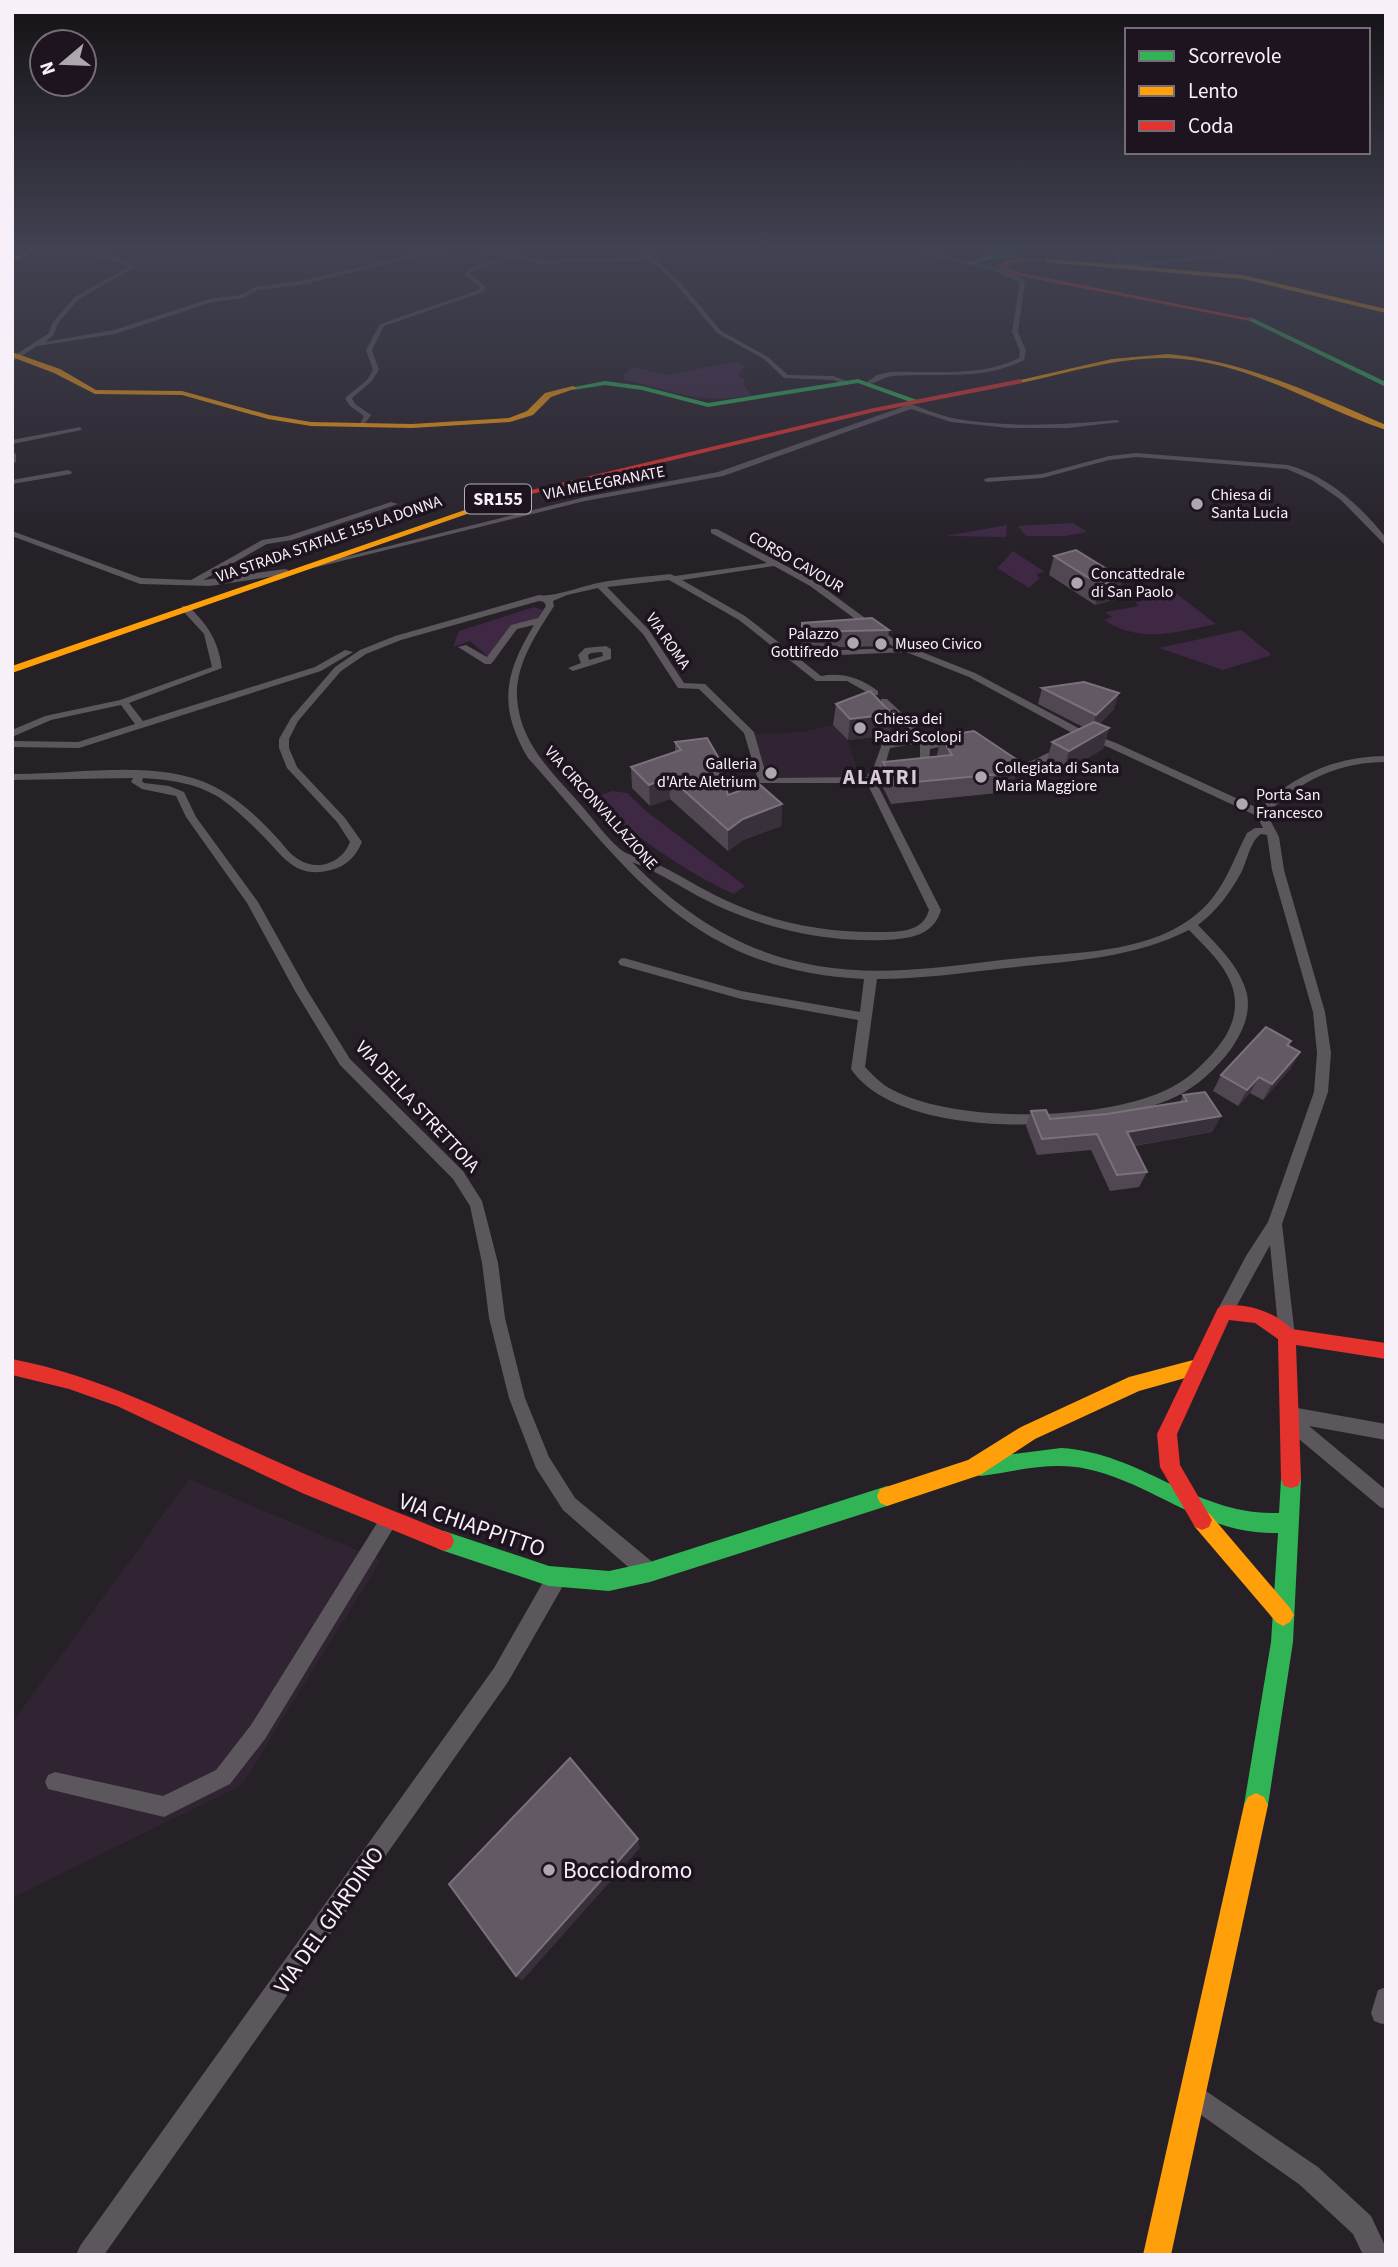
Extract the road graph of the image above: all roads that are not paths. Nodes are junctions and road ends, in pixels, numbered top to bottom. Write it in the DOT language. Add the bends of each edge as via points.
graph roads {
  1 [pos="369,351"];
  2 [pos="751,351"];
  3 [pos="1023,351"];
  4 [pos="1318,351"];
  5 [pos="15,357"];
  6 [pos="846,382"];
  7 [pos="869,383"];
  8 [pos="1386,385"];
  9 [pos="910,404"];
  10 [pos="1117,422"];
  11 [pos="363,424"];
  12 [pos="1386,428"];
  13 [pos="80,429"];
  14 [pos="12,442"];
  15 [pos="12,454"];
  16 [pos="12,462"];
  17 [pos="68,472"];
  18 [pos="987,480"];
  19 [pos="12,482"];
  20 [pos="394,504"];
  21 [pos="714,531"];
  22 [pos="12,533"];
  23 [pos="1386,544"];
  24 [pos="774,564"];
  25 [pos="291,570"];
  26 [pos="674,579"];
  27 [pos="190,583"];
  28 [pos="600,585"];
  29 [pos="548,600"];
  30 [pos="185,608"];
  31 [pos="541,620"];
  32 [pos="398,638"];
  33 [pos="463,647"];
  34 [pos="895,648"];
  35 [pos="786,654"];
  36 [pos="585,662"];
  37 [pos="12,667"];
  38 [pos="573,668"];
  39 [pos="122,702"];
  40 [pos="901,717"];
  41 [pos="142,726"];
  42 [pos="910,726"];
  43 [pos="12,734"];
  44 [pos="1088,736"];
  45 [pos="967,741"];
  46 [pos="925,743"];
  47 [pos="12,744"];
  48 [pos="988,755"];
  49 [pos="1386,758"];
  50 [pos="875,775"];
  51 [pos="139,776"];
  52 [pos="12,777"];
  53 [pos="1261,814"];
  54 [pos="1270,833"];
  55 [pos="622,854"];
  56 [pos="657,867"];
  57 [pos="640,874"];
  58 [pos="1191,925"];
  59 [pos="624,961"];
  60 [pos="871,975"];
  61 [pos="864,1017"];
  62 [pos="1275,1224"];
  63 [pos="1224,1313"];
  64 [pos="1287,1336"];
  65 [pos="1386,1351"];
  66 [pos="12,1367"];
  67 [pos="1197,1367"];
  68 [pos="1292,1419"];
  69 [pos="1386,1432"];
  70 [pos="973,1468"];
  71 [pos="1386,1501"];
  72 [pos="1195,1508"];
  73 [pos="388,1521"];
  74 [pos="1290,1523"];
  75 [pos="650,1573"];
  76 [pos="557,1577"];
  77 [pos="1283,1615"];
  78 [pos="54,1782"];
  79 [pos="1195,2097"];
  80 [pos="89,2255"];
  81 [pos="1157,2255"];
  82 [pos="1376,2255"];
  1 -- 11 [label="street" via="376,370 369,382 348,398 368,415"];
  2 -- 6 [label="street" via="786,377"];
  3 -- 7 [label="street" via="1022,359 1001,369 890,374"];
  4 -- 8 [label="main road"];
  5 -- 11 [label="main road" via="57,371 95,392 182,393 295,423"];
  6 -- 7 [label="main road"];
  6 -- 11 [label="main road" via="708,405 605,383 548,395 530,413 510,420"];
  7 -- 9 [label="main road"];
  9 -- 10 [label="street" via="968,420 1017,426 1070,428"];
  9 -- 12 [label="main road, VIA STRADA STATALE 155 LA DONNA / SR155" via="1138,358 1182,356 1228,366"];
  9 -- 25 [label="main road, VIA STRADA STATALE 155 LA DONNA / SR155" via="517,494"];
  9 -- 25 [label="street, VIA MELEGRANATE" via="720,474 585,499"];
  13 -- 14 [label="street"];
  15 -- 16 [label="street"];
  17 -- 19 [label="street"];
  18 -- 23 [label="street" via="1042,475 1136,454 1279,466 1302,471 1362,513"];
  20 -- 27 [label="street" via="265,542"];
  21 -- 24 [label="street, CORSO CAVOUR"];
  22 -- 27 [label="street, VIA MELEGRANATE" via="130,579"];
  24 -- 26 [label="street"];
  24 -- 34 [label="street, CORSO CAVOUR" via="814,584"];
  25 -- 27 [label="street, VIA MELEGRANATE"];
  25 -- 30 [label="main road, VIA STRADA STATALE 155 LA DONNA / SR155"];
  26 -- 28 [label="street"];
  26 -- 35 [label="street" via="742,618"];
  28 -- 29 [label="street"];
  28 -- 50 [label="street, VIA ROMA" via="646,632 681,687 702,686 749,732 763,781"];
  29 -- 31 [label="street, VIA CIRCONVALLAZIONE" via="550,606"];
  29 -- 32 [label="street" via="534,599"];
  30 -- 37 [label="main road, VIA STRADA STATALE 155 LA DONNA / SR155"];
  30 -- 39 [label="street" via="209,630 217,668"];
  31 -- 33 [label="street" via="514,627 488,662"];
  31 -- 55 [label="street, VIA CIRCONVALLAZIONE" via="512,685 515,725 532,756"];
  32 -- 41 [label="street" via="372,640 318,669"];
  32 -- 51 [label="street" via="363,652 338,669 294,720 284,739 292,768 351,832 356,842 348,859 328,867 306,868 220,794 187,779"];
  34 -- 35 [label="street"];
  34 -- 44 [label="street" via="972,676"];
  35 -- 40 [label="street" via="818,679 848,677"];
  36 -- 38 [label="street"];
  39 -- 41 [label="street"];
  39 -- 43 [label="street" via="48,718"];
  41 -- 47 [label="street" via="79,745"];
  42 -- 46 [label="street"];
  44 -- 48 [label="street" via="1024,769"];
  44 -- 53 [label="street"];
  45 -- 46 [label="street"];
  46 -- 50 [label="street" via="923,762"];
  46 -- 50 [label="street" via="887,746"];
  49 -- 53 [label="street" via="1339,762"];
  50 -- 56 [label="street" via="936,910 923,929 875,937 787,928 734,909"];
  51 -- 52 [label="street"];
  51 -- 75 [label="street, VIA DELLA STRETTOIA" via="136,782 140,786 163,787 180,794 191,817 252,902 345,1062 458,1175 477,1205 517,1398 542,1462 569,1504"];
  53 -- 54 [label="street"];
  54 -- 58 [label="street, VIA CIRCONVALLAZIONE" via="1259,830 1251,835 1224,891"];
  54 -- 62 [label="street" via="1319,1012 1324,1053 1321,1092"];
  55 -- 56 [label="street"];
  55 -- 57 [label="street, VIA CIRCONVALLAZIONE"];
  56 -- 57 [label="street" via="645,867"];
  57 -- 60 [label="street, VIA CIRCONVALLAZIONE" via="684,915 717,937 747,950 823,969"];
  58 -- 60 [label="street, VIA CIRCONVALLAZIONE" via="1118,950"];
  58 -- 61 [label="street" via="1229,967 1237,983 1241,1018 1222,1052 1185,1086 1164,1097 1112,1110 1016,1121 963,1116 908,1102 877,1089 858,1069"];
  59 -- 61 [label="street" via="741,995"];
  60 -- 61 [label="street"];
  62 -- 63 [label="street"];
  62 -- 64 [label="street"];
  63 -- 64 [label="main road" via="1242,1311 1265,1317"];
  63 -- 67 [label="main road"];
  64 -- 65 [label="main road"];
  64 -- 68 [label="main road"];
  66 -- 73 [label="main road, VIA CHIAPPITTO" via="44,1370 111,1394 305,1487"];
  67 -- 70 [label="main road" via="1136,1383 1028,1433"];
  67 -- 72 [label="main road" via="1167,1434 1171,1470"];
  68 -- 69 [label="street"];
  68 -- 71 [label="street"];
  68 -- 74 [label="main road"];
  70 -- 72 [label="main road" via="1086,1459 1148,1482"];
  70 -- 75 [label="main road, VIA CHIAPPITTO"];
  72 -- 74 [label="main road" via="1240,1524"];
  72 -- 77 [label="main road"];
  73 -- 76 [label="main road, VIA CHIAPPITTO" via="514,1567"];
  73 -- 78 [label="street" via="258,1732 223,1777 164,1807"];
  74 -- 77 [label="main road"];
  75 -- 76 [label="main road, VIA CHIAPPITTO" via="608,1581"];
  76 -- 80 [label="street, VIA DEL GIARDINO" via="501,1675"];
  77 -- 79 [label="main road" via="1268,1740"];
  79 -- 81 [label="main road"];
  79 -- 82 [label="street" via="1309,2176 1362,2225"];
}
